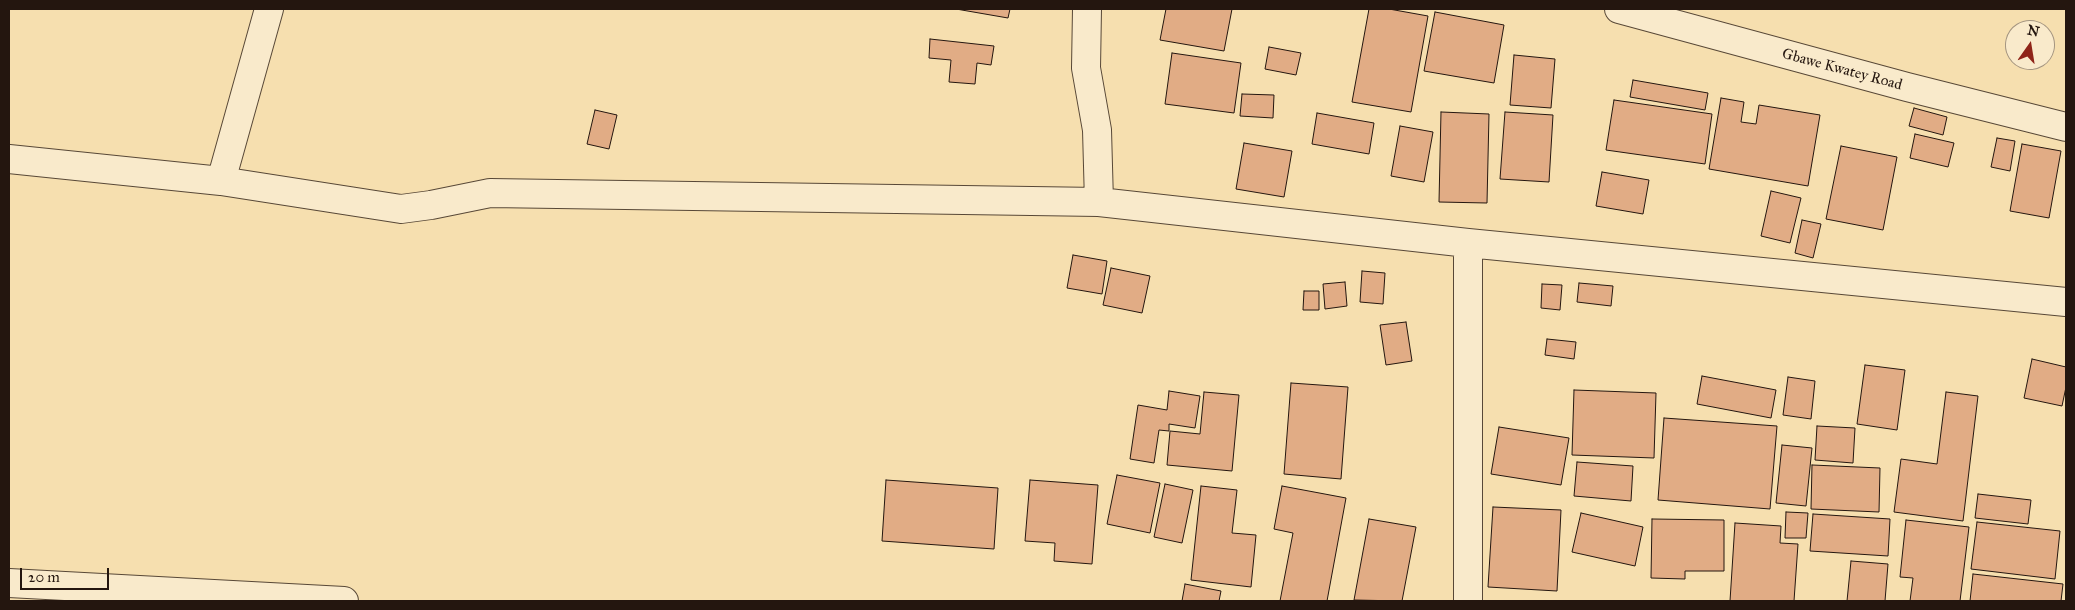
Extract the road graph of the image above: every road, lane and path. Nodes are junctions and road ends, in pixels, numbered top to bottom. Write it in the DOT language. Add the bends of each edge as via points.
graph roads {
  1 [pos="269,9"];
  2 [pos="1087,9"];
  3 [pos="1619,9"];
  4 [pos="2066,127"];
  5 [pos="9,159"];
  6 [pos="221,181"];
  7 [pos="1099,202"];
  8 [pos="1468,243"];
  9 [pos="2066,302"];
  10 [pos="9,583"];
  11 [pos="55,594"];
  12 [pos="344,601"];
  13 [pos="1468,601"];
  1 -- 6 [label="street"];
  2 -- 7 [label="street" via="1086,68 1097,130"];
  3 -- 4 [label="street, Gbawe Kwatey Road"];
  5 -- 6 [label="street"];
  6 -- 7 [label="street" via="401,208 490,193"];
  7 -- 8 [label="street"];
  8 -- 9 [label="street"];
  8 -- 13 [label="street"];
  10 -- 11 [label="street"];
  11 -- 12 [label="street"];
}
